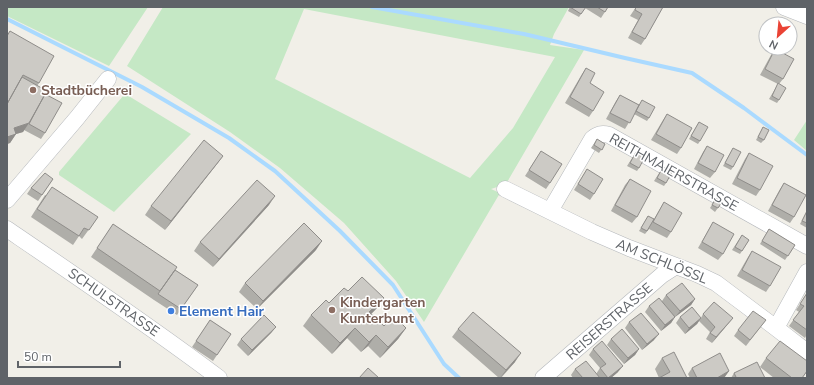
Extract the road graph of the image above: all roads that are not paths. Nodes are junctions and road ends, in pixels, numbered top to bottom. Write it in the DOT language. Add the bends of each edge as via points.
graph roads {
  1 [pos="784,7"];
  2 [pos="807,16"];
  3 [pos="108,79"];
  4 [pos="504,189"];
  5 [pos="7,200"];
  6 [pos="550,211"];
  7 [pos="7,229"];
  8 [pos="807,246"];
  9 [pos="676,266"];
  10 [pos="807,272"];
  11 [pos="776,328"];
  12 [pos="807,352"];
  13 [pos="219,378"];
  14 [pos="543,378"];
  1 -- 2 [label="street"];
  3 -- 5 [label="street"];
  4 -- 6 [label="street, AM SCHLÖSSL"];
  6 -- 8 [label="street, REITHMAIERSTRASSE" via="592,139 603,134 609,135"];
  6 -- 9 [label="street, AM SCHLÖSSL" via="592,232"];
  7 -- 13 [label="street, SCHULSTRASSE" via="113,300"];
  9 -- 11 [label="street, AM SCHLÖSSL" via="716,283"];
  9 -- 14 [label="street, REISERSTRASSE" via="662,275"];
  10 -- 11 [label="street"];
  11 -- 12 [label="street, AM SCHLÖSSL"];
}
